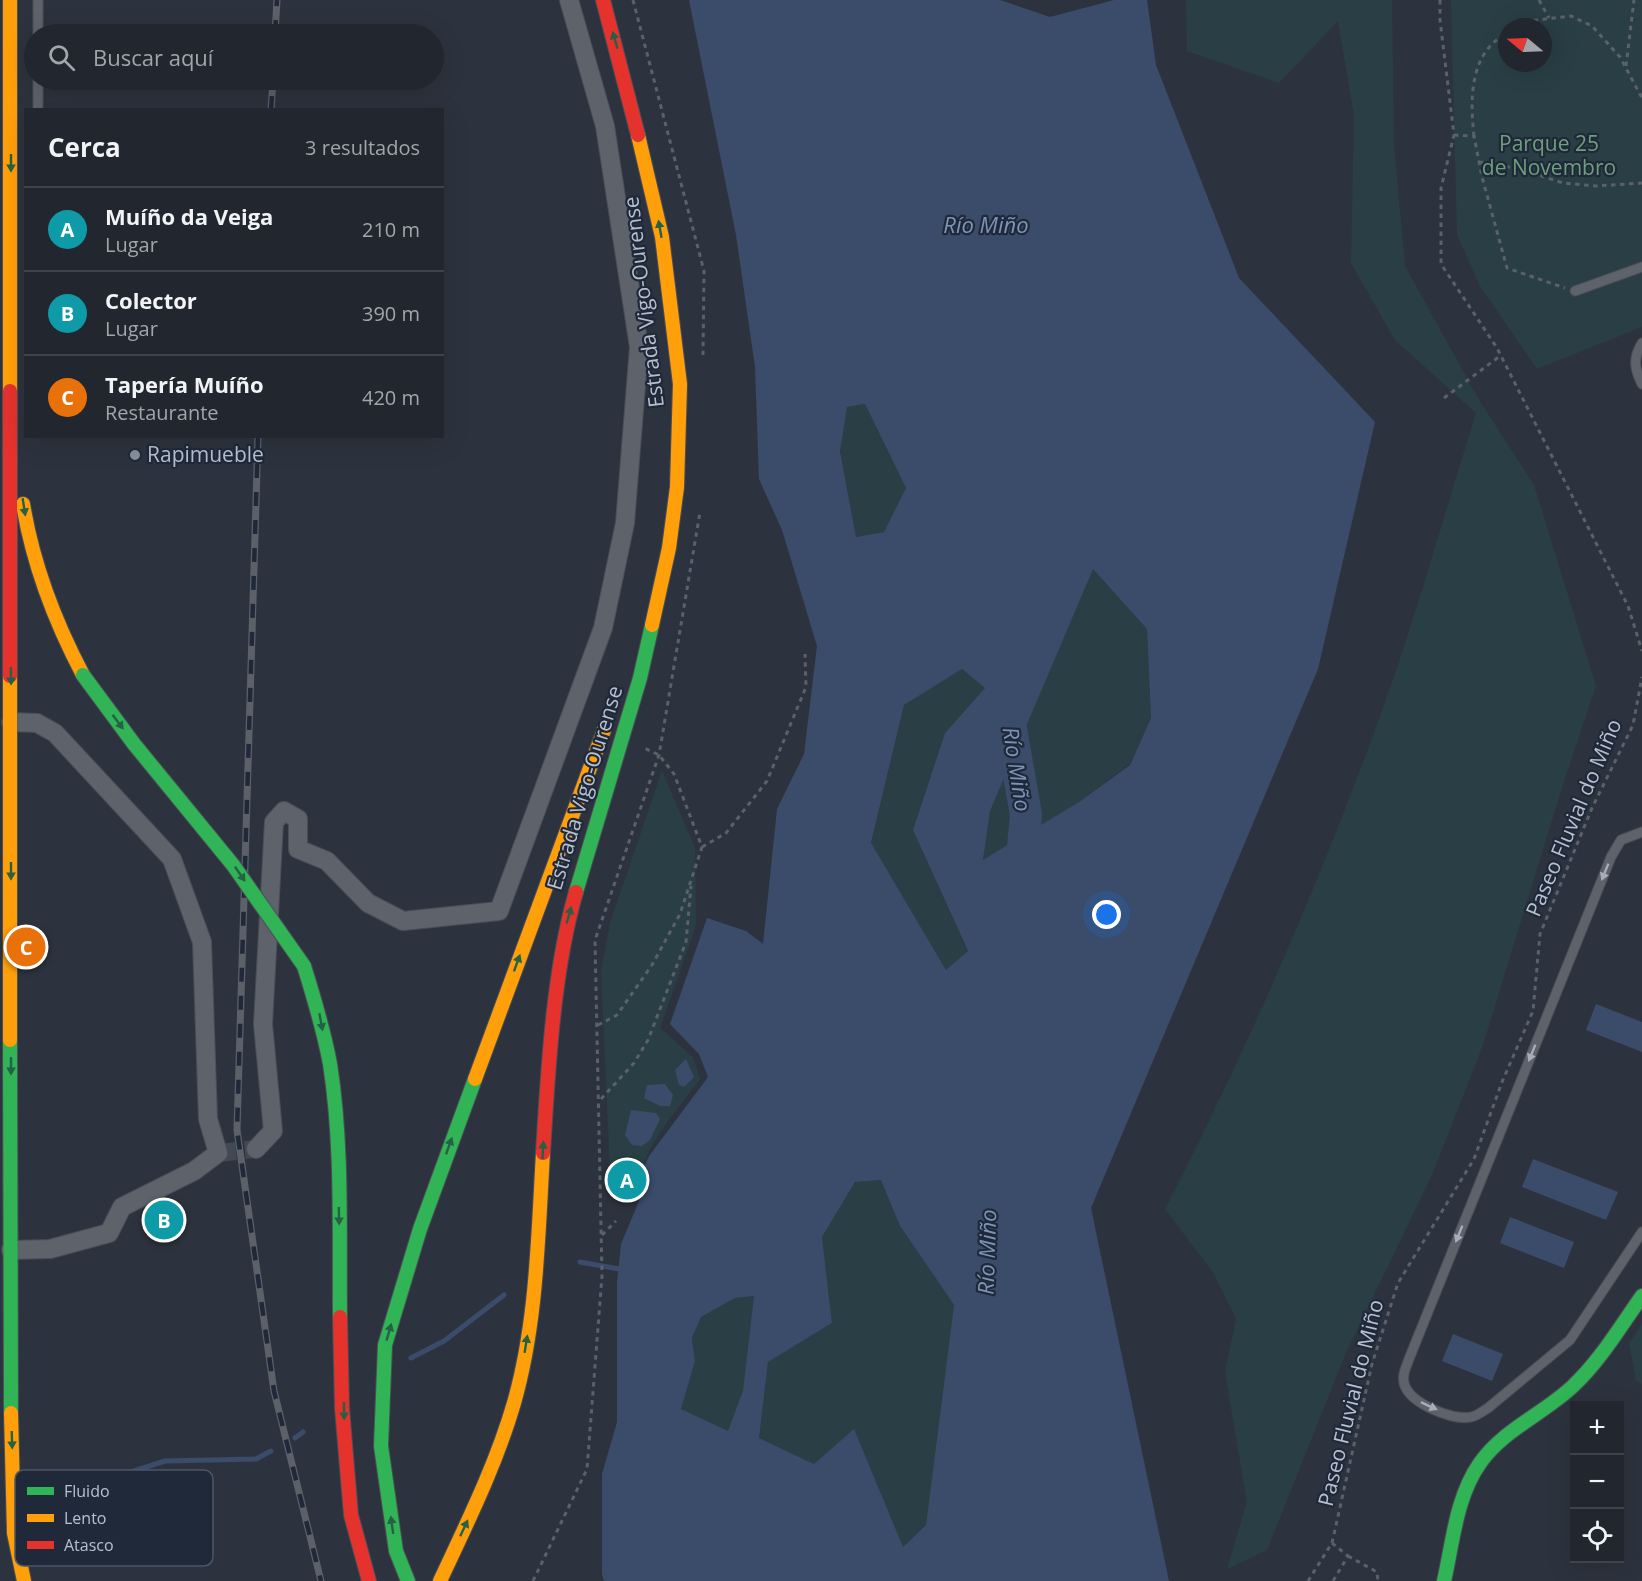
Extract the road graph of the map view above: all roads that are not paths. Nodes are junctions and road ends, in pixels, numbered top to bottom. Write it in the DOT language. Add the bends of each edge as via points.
graph roads {
  1 [pos="10,0"];
  2 [pos="38,0"];
  3 [pos="569,0"];
  4 [pos="603,0"];
  5 [pos="38,24"];
  6 [pos="38,90"];
  7 [pos="38,108"];
  8 [pos="1642,267"];
  9 [pos="668,287"];
  10 [pos="5,288"];
  11 [pos="1575,291"];
  12 [pos="1642,344"];
  13 [pos="20,348"];
  14 [pos="10,366"];
  15 [pos="1642,384"];
  16 [pos="10,408"];
  17 [pos="644,595"];
  18 [pos="608,720"];
  19 [pos="11,722"];
  20 [pos="1642,832"];
  21 [pos="256,1149"];
  22 [pos="1642,1232"];
  23 [pos="11,1250"];
  24 [pos="11,1293"];
  25 [pos="1642,1296"];
  26 [pos="0,1316"];
  27 [pos="0,1370"];
  28 [pos="10,1381"];
  29 [pos="15,1538"];
  30 [pos="21,1566"];
  31 [pos="24,1581"];
  32 [pos="369,1581"];
  33 [pos="408,1581"];
  34 [pos="440,1581"];
  35 [pos="1444,1581"];
  1 -- 10 [label="main road, one-way" via="14,208"];
  2 -- 5 [label="lane"];
  3 -- 21 [label="street" via="605,126 639,347 624,523 603,628 499,911 403,921 368,903 327,861 298,849 298,819 284,811 274,822 263,1024 273,1131"];
  9 -- 4 [label="main road, Estrada Vigo-Ourense, one-way" via="653,191"];
  6 -- 7 [label="lane"];
  8 -- 11 [label="lane"];
  9 -- 17 [label="main road" via="668,437 661,525"];
  34 -- 9 [label="main road, Estrada Vigo-Ourense, one-way" via="493,1466 517,1391 538,1245 547,1086 566,927 640,678 669,549 677,487 680,384"];
  10 -- 14 [label="main road"];
  12 -- 15 [label="lane" via="1635,357"];
  13 -- 14 [label="lane"];
  14 -- 16 [label="main road"];
  16 -- 19 [label="main road, one-way"];
  16 -- 32 [label="main road, one-way, bridge" via="24,511 43,594 59,631 83,675 233,865 304,966 319,1012 332,1079 338,1172 345,1448 352,1518"];
  33 -- 18 [label="main road, one-way" via="396,1551 381,1446 385,1346 420,1229"];
  19 -- 23 [label="main road, one-way"];
  19 -- 23 [label="street" via="37,723 55,733 172,859 202,942 208,1119 218,1153 194,1171 122,1207 109,1233 50,1249"];
  20 -- 22 [label="lane, one-way" via="1622,840 1611,857 1409,1359 1405,1386 1415,1399 1458,1418 1473,1417 1570,1340"];
  23 -- 24 [label="main road"];
  24 -- 26 [label="main road"];
  24 -- 28 [label="main road"];
  25 -- 35 [label="main road" via="1571,1388 1510,1432 1480,1463 1463,1498"];
  27 -- 28 [label="main road"];
  28 -- 29 [label="main road, one-way"];
  30 -- 31 [label="main road, one-way"];
}
